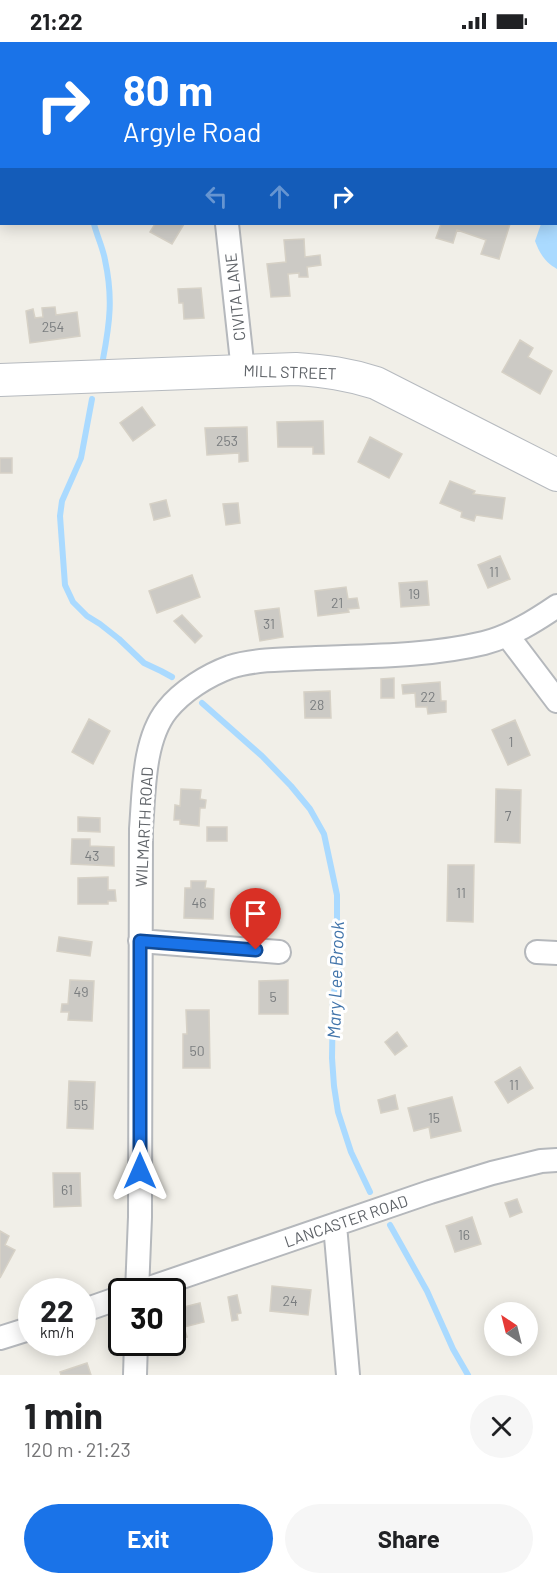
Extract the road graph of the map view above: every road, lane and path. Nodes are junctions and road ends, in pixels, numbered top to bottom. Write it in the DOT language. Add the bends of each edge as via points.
graph roads {
  1 [pos="227,225"];
  2 [pos="243,370"];
  3 [pos="0,380"];
  4 [pos="557,475"];
  5 [pos="557,606"];
  6 [pos="507,635"];
  7 [pos="557,701"];
  8 [pos="140,941"];
  9 [pos="279,952"];
  10 [pos="557,1160"];
  11 [pos="335,1225"];
  12 [pos="138,1278"];
  13 [pos="178,1278"];
  14 [pos="18,1332"];
  15 [pos="0,1338"];
  16 [pos="136,1356"];
  17 [pos="135,1375"];
  18 [pos="348,1375"];
  1 -- 2 [label="street, CIVITA LANE"];
  2 -- 3 [label="street, MILL STREET"];
  2 -- 4 [label="street, MILL STREET" via="326,371 368,380"];
  5 -- 6 [label="street, WILMARTH ROAD"];
  6 -- 7 [label="street"];
  6 -- 8 [label="street, WILMARTH ROAD" via="485,643 433,651 265,660 231,666 181,695 166,711 145,767"];
  8 -- 9 [label="street"];
  8 -- 12 [label="street, WILMARTH ROAD"];
  10 -- 11 [label="street, LANCASTER ROAD" via="492,1173"];
  11 -- 13 [label="street, LANCASTER ROAD"];
  11 -- 18 [label="street"];
  14 -- 15 [label="street"];
  16 -- 17 [label="street"];
}
